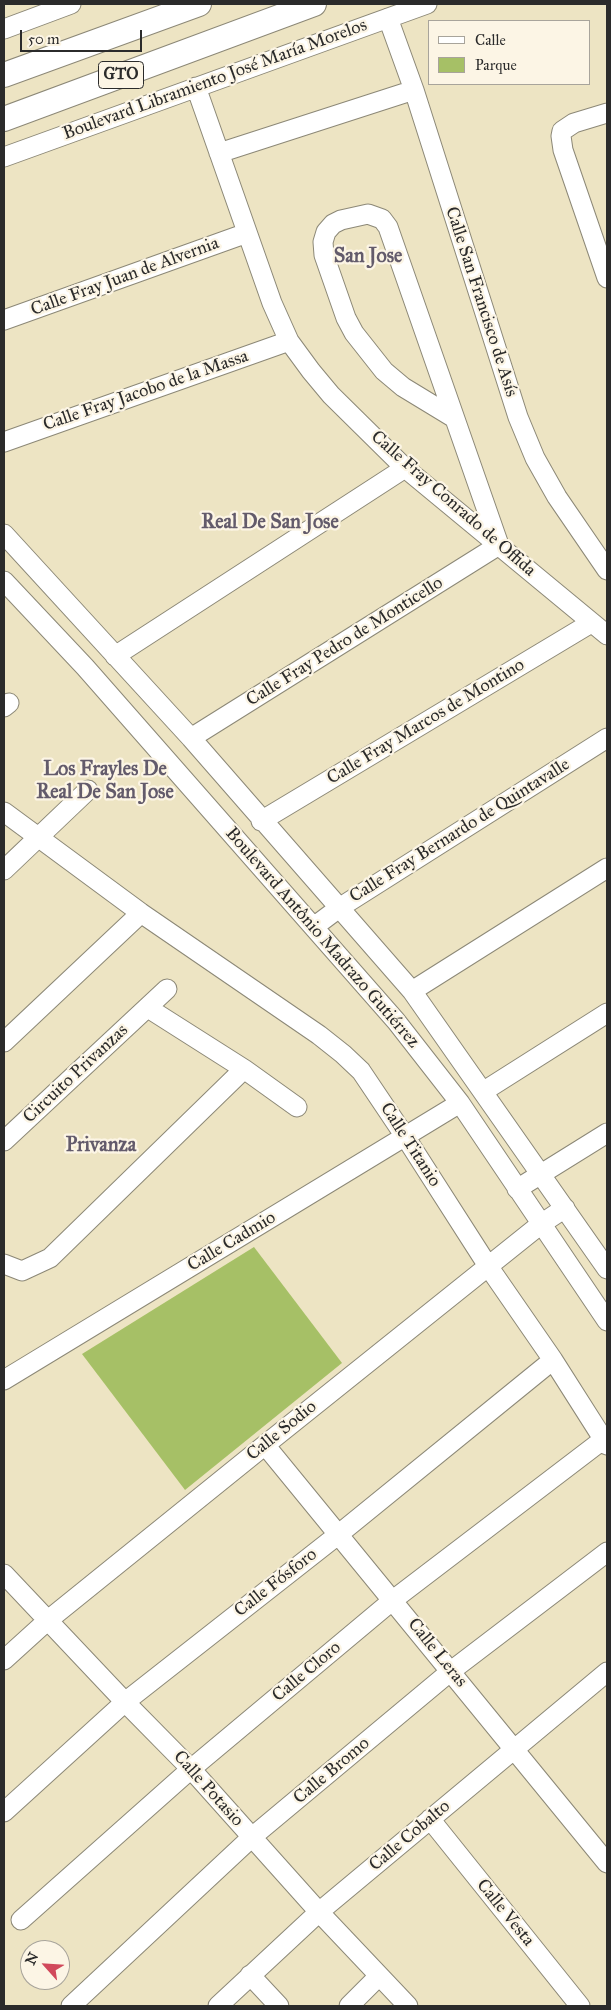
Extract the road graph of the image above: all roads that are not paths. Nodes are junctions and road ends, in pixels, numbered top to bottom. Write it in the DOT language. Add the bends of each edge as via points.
graph roads {
  1 [pos="71,4"];
  2 [pos="198,4"];
  3 [pos="314,4"];
  4 [pos="427,4"];
  5 [pos="388,18"];
  6 [pos="4,29"];
  7 [pos="4,75"];
  8 [pos="196,87"];
  9 [pos="414,90"];
  10 [pos="607,113"];
  11 [pos="4,119"];
  12 [pos="219,153"];
  13 [pos="4,157"];
  14 [pos="247,234"];
  15 [pos="607,278"];
  16 [pos="4,320"];
  17 [pos="289,341"];
  18 [pos="454,418"];
  19 [pos="4,442"];
  20 [pos="405,468"];
  21 [pos="7,545"];
  22 [pos="499,545"];
  23 [pos="607,570"];
  24 [pos="4,581"];
  25 [pos="591,623"];
  26 [pos="607,635"];
  27 [pos="115,656"];
  28 [pos="191,738"];
  29 [pos="607,738"];
  30 [pos="88,790"];
  31 [pos="4,812"];
  32 [pos="261,821"];
  33 [pos="38,838"];
  34 [pos="607,868"];
  35 [pos="4,870"];
  36 [pos="339,908"];
  37 [pos="141,914"];
  38 [pos="315,926"];
  39 [pos="167,989"];
  40 [pos="412,991"];
  41 [pos="148,1008"];
  42 [pos="607,1013"];
  43 [pos="4,1042"];
  44 [pos="244,1069"];
  45 [pos="484,1092"];
  46 [pos="460,1103"];
  47 [pos="297,1107"];
  48 [pos="607,1133"];
  49 [pos="406,1138"];
  50 [pos="4,1141"];
  51 [pos="541,1175"];
  52 [pos="517,1189"];
  53 [pos="565,1208"];
  54 [pos="541,1224"];
  55 [pos="604,1259"];
  56 [pos="4,1264"];
  57 [pos="488,1266"];
  58 [pos="607,1321"];
  59 [pos="553,1360"];
  60 [pos="4,1380"];
  61 [pos="605,1442"];
  62 [pos="265,1445"];
  63 [pos="339,1534"];
  64 [pos="607,1552"];
  65 [pos="4,1574"];
  66 [pos="393,1600"];
  67 [pos="46,1620"];
  68 [pos="4,1660"];
  69 [pos="451,1671"];
  70 [pos="605,1678"];
  71 [pos="125,1702"];
  72 [pos="516,1750"];
  73 [pos="191,1769"];
  74 [pos="4,1812"];
  75 [pos="430,1819"];
  76 [pos="252,1837"];
  77 [pos="607,1863"];
  78 [pos="319,1912"];
  79 [pos="21,1920"];
  80 [pos="250,1975"];
  81 [pos="379,1976"];
  82 [pos="71,2006"];
  83 [pos="218,2006"];
  84 [pos="280,2006"];
  85 [pos="349,2006"];
  86 [pos="408,2006"];
  87 [pos="580,2006"];
  1 -- 6 [label="street"];
  2 -- 7 [label="main road, GTO"];
  3 -- 11 [label="main road, GTO"];
  4 -- 5 [label="street, Boulevard Libramiento José María Morelos"];
  5 -- 8 [label="street, Boulevard Libramiento José María Morelos"];
  5 -- 9 [label="street, Calle San Francisco de Asís"];
  8 -- 12 [label="street, Calle Fray Conrado de Offida"];
  8 -- 13 [label="street, Boulevard Libramiento José María Morelos"];
  9 -- 12 [label="street"];
  9 -- 23 [label="street, Calle San Francisco de Asís" via="518,417 534,458"];
  10 -- 15 [label="street" via="574,123 562,131 561,136"];
  12 -- 14 [label="street, Calle Fray Conrado de Offida"];
  14 -- 16 [label="street, Calle Fray Juan de Alvernia"];
  14 -- 17 [label="street, Calle Fray Conrado de Offida"];
  17 -- 19 [label="street, Calle Fray Jacobo de la Massa"];
  17 -- 20 [label="street, Calle Fray Conrado de Offida" via="331,394"];
  18 -- 18 [label="street" via="388,227 382,219 368,214 333,224 323,242 324,255 354,333 384,371 403,387"];
  18 -- 22 [label="street"];
  20 -- 22 [label="street, Calle Fray Conrado de Offida"];
  20 -- 27 [label="street"];
  21 -- 27 [label="street, Boulevard Antônio Madrazo Gutiérrez"];
  22 -- 25 [label="street, Calle Fray Conrado de Offida"];
  22 -- 28 [label="street, Calle Fray Pedro de Monticello"];
  24 -- 38 [label="street, Boulevard Antônio Madrazo Gutiérrez" via="85,667"];
  25 -- 26 [label="street, Calle Fray Conrado de Offida"];
  25 -- 32 [label="street, Calle Fray Marcos de Montino"];
  27 -- 28 [label="street, Boulevard Antônio Madrazo Gutiérrez"];
  28 -- 32 [label="street, Boulevard Antônio Madrazo Gutiérrez"];
  29 -- 36 [label="street, Calle Fray Bernardo de Quintavalle"];
  30 -- 33 [label="street"];
  31 -- 33 [label="street, Calle Titanio"];
  32 -- 36 [label="street, Boulevard Antônio Madrazo Gutiérrez"];
  33 -- 35 [label="street"];
  33 -- 37 [label="street, Calle Titanio"];
  34 -- 40 [label="street"];
  36 -- 38 [label="street, Calle Fray Bernardo de Quintavalle"];
  36 -- 40 [label="street, Boulevard Antônio Madrazo Gutiérrez"];
  37 -- 43 [label="street"];
  37 -- 49 [label="street, Calle Titanio" via="343,1054 361,1071"];
  38 -- 46 [label="street, Boulevard Antônio Madrazo Gutiérrez"];
  39 -- 41 [label="street, Circuito Privanzas"];
  40 -- 45 [label="street, Boulevard Antônio Madrazo Gutiérrez"];
  41 -- 44 [label="street"];
  41 -- 50 [label="street, Circuito Privanzas"];
  42 -- 45 [label="street"];
  44 -- 47 [label="street"];
  44 -- 56 [label="street" via="50,1258 22,1271"];
  45 -- 51 [label="street, Boulevard Antônio Madrazo Gutiérrez"];
  46 -- 49 [label="street, Calle Cadmio"];
  46 -- 52 [label="street, Boulevard Antônio Madrazo Gutiérrez"];
  48 -- 51 [label="street"];
  49 -- 57 [label="street, Calle Titanio"];
  49 -- 60 [label="street, Calle Cadmio"];
  51 -- 52 [label="street"];
  51 -- 53 [label="street, Boulevard Antônio Madrazo Gutiérrez"];
  52 -- 54 [label="street, Boulevard Antônio Madrazo Gutiérrez"];
  53 -- 54 [label="street, Calle Sodio"];
  53 -- 55 [label="street, Boulevard Antônio Madrazo Gutiérrez"];
  54 -- 57 [label="street, Calle Sodio"];
  54 -- 58 [label="street, Boulevard Antônio Madrazo Gutiérrez"];
  57 -- 59 [label="street, Calle Titanio"];
  57 -- 62 [label="street, Calle Sodio"];
  59 -- 61 [label="street, Calle Titanio"];
  59 -- 63 [label="street, Calle Fósforo"];
  61 -- 66 [label="street, Calle Cloro"];
  62 -- 63 [label="street, Calle Leras"];
  62 -- 67 [label="street, Calle Sodio"];
  63 -- 66 [label="street, Calle Leras"];
  63 -- 71 [label="street, Calle Fósforo"];
  64 -- 69 [label="street, Calle Bromo"];
  65 -- 67 [label="street, Calle Potasio"];
  66 -- 69 [label="street, Calle Leras"];
  66 -- 73 [label="street, Calle Cloro"];
  67 -- 68 [label="street, Calle Sodio"];
  67 -- 71 [label="street, Calle Potasio"];
  69 -- 72 [label="street, Calle Leras"];
  69 -- 76 [label="street, Calle Bromo"];
  70 -- 72 [label="street, Calle Cobalto"];
  71 -- 73 [label="street, Calle Potasio"];
  71 -- 74 [label="street, Calle Fósforo"];
  72 -- 75 [label="street, Calle Cobalto"];
  72 -- 77 [label="street, Calle Leras"];
  73 -- 76 [label="street, Calle Potasio"];
  73 -- 79 [label="street, Calle Cloro"];
  75 -- 78 [label="street, Calle Cobalto"];
  75 -- 87 [label="street, Calle Vesta"];
  76 -- 78 [label="street, Calle Potasio"];
  76 -- 82 [label="street, Calle Bromo"];
  78 -- 80 [label="street, Calle Cobalto"];
  78 -- 81 [label="street, Calle Potasio"];
  80 -- 83 [label="street, Calle Cobalto"];
  80 -- 84 [label="street"];
  81 -- 85 [label="street"];
  81 -- 86 [label="street, Calle Potasio"];
}
